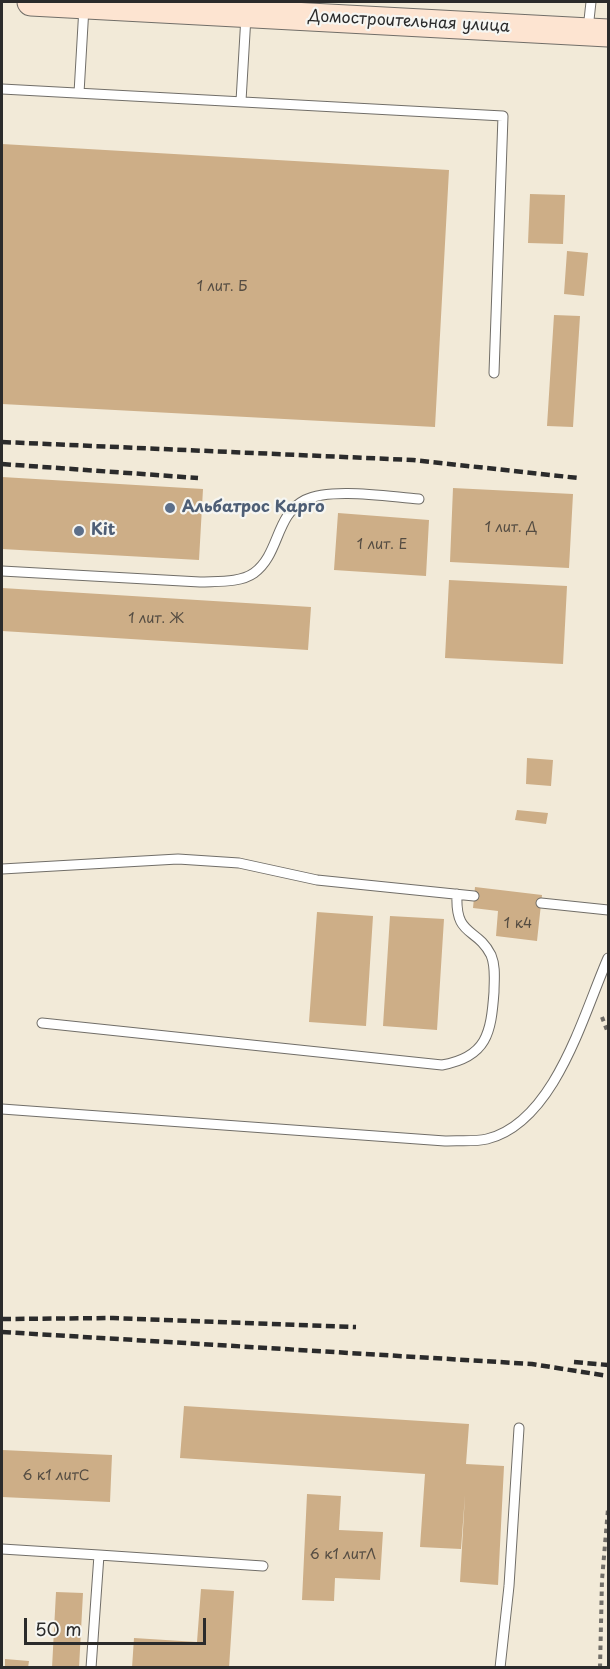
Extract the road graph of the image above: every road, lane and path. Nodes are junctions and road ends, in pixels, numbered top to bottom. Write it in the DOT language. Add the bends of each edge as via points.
graph roads {
  1 [pos="31,2"];
  2 [pos="591,2"];
  3 [pos="85,4"];
  4 [pos="246,14"];
  5 [pos="598,32"];
  6 [pos="2,89"];
  7 [pos="79,93"];
  8 [pos="241,101"];
  9 [pos="494,373"];
  10 [pos="419,499"];
  11 [pos="2,571"];
  12 [pos="2,869"];
  13 [pos="457,894"];
  14 [pos="474,896"];
  15 [pos="541,903"];
  16 [pos="609,910"];
  17 [pos="609,958"];
  18 [pos="42,1023"];
  19 [pos="2,1109"];
  20 [pos="519,1428"];
  21 [pos="609,1509"];
  22 [pos="2,1549"];
  23 [pos="99,1555"];
  24 [pos="263,1566"];
  25 [pos="91,1668"];
  26 [pos="500,1668"];
  27 [pos="600,1668"];
  1 -- 3 [label="street, Домостроительная улица"];
  2 -- 5 [label="lane"];
  3 -- 4 [label="street, Домостроительная улица"];
  3 -- 7 [label="lane"];
  4 -- 5 [label="street, Домостроительная улица"];
  4 -- 8 [label="lane"];
  6 -- 7 [label="lane"];
  7 -- 8 [label="lane"];
  8 -- 9 [label="lane" via="503,116"];
  10 -- 11 [label="lane" via="334,494 306,499 287,514 268,558 253,574 230,580 201,582"];
  12 -- 13 [label="lane" via="188,860 239,863 317,880"];
  13 -- 14 [label="lane"];
  13 -- 18 [label="lane" via="459,922 491,955 495,971 492,1020 486,1038 476,1053 460,1062 442,1065"];
  15 -- 16 [label="lane"];
  17 -- 19 [label="lane" via="565,1059 544,1096 518,1124 486,1139 445,1141"];
  20 -- 26 [label="lane" via="510,1586"];
  21 -- 27 [label="path"];
  22 -- 23 [label="lane"];
  23 -- 24 [label="lane"];
  23 -- 25 [label="lane"];
}
